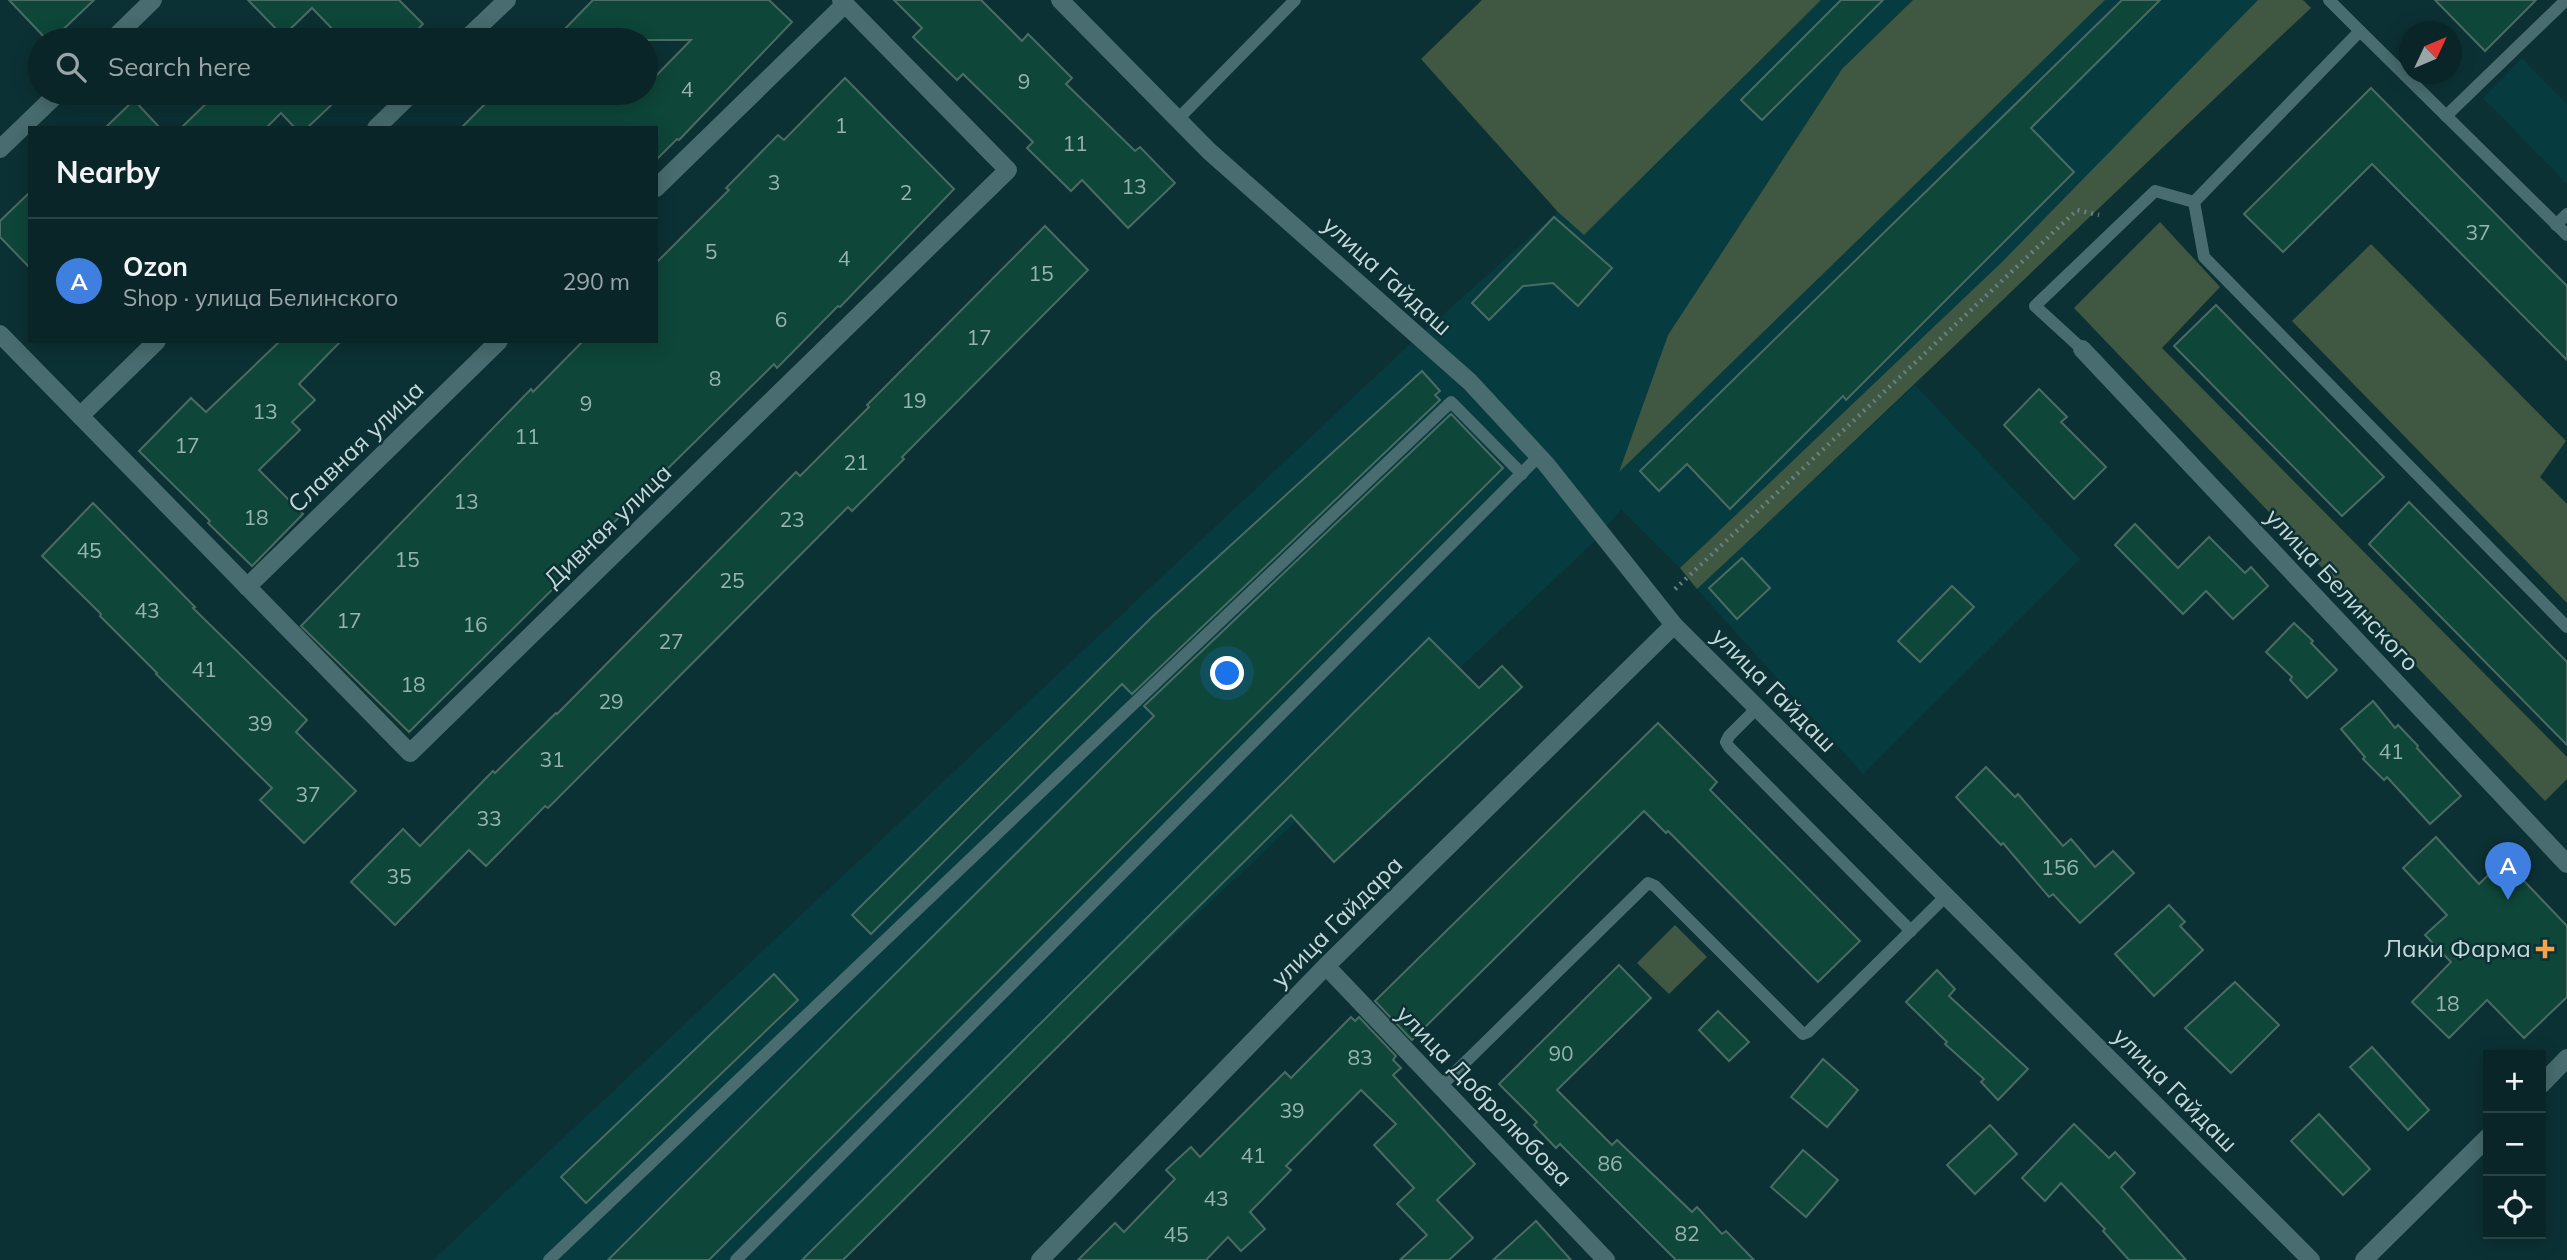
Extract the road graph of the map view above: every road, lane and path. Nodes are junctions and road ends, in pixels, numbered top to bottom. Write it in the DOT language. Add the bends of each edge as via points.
graph roads {
  1 [pos="153,0"];
  2 [pos="507,0"];
  3 [pos="1060,0"];
  4 [pos="1294,0"];
  5 [pos="2329,0"];
  6 [pos="2566,0"];
  7 [pos="843,2"];
  8 [pos="124,28"];
  9 [pos="478,28"];
  10 [pos="2360,31"];
  11 [pos="46,105"];
  12 [pos="400,105"];
  13 [pos="2446,116"];
  14 [pos="1178,119"];
  15 [pos="378,126"];
  16 [pos="0,149"];
  17 [pos="658,186"];
  18 [pos="2194,202"];
  19 [pos="2567,214"];
  20 [pos="2124,220"];
  21 [pos="2556,225"];
  22 [pos="2567,235"];
  23 [pos="0,334"];
  24 [pos="155,343"];
  25 [pos="497,343"];
  26 [pos="2081,349"];
  27 [pos="80,416"];
  28 [pos="1539,456"];
  29 [pos="1521,474"];
  30 [pos="247,587"];
  31 [pos="1658,605"];
  32 [pos="1674,625"];
  33 [pos="2567,627"];
  34 [pos="1757,708"];
  35 [pos="2567,864"];
  36 [pos="1946,896"];
  37 [pos="1911,931"];
  38 [pos="1326,966"];
  39 [pos="2567,1058"];
  40 [pos="2546,1079"];
  41 [pos="1441,1086"];
  42 [pos="2483,1142"];
  43 [pos="549,1260"];
  44 [pos="736,1260"];
  45 [pos="1040,1260"];
  46 [pos="1606,1260"];
  47 [pos="2311,1260"];
  48 [pos="2364,1260"];
  1 -- 8 [label="street"];
  2 -- 9 [label="street"];
  3 -- 14 [label="street, улица Гайдаш"];
  4 -- 14 [label="lane"];
  5 -- 10 [label="lane"];
  6 -- 13 [label="lane"];
  7 -- 17 [label="street"];
  7 -- 30 [label="street, Дивная улица" via="1008,170 410,753"];
  10 -- 13 [label="lane"];
  10 -- 18 [label="lane"];
  11 -- 16 [label="street"];
  12 -- 15 [label="street"];
  13 -- 21 [label="lane"];
  14 -- 28 [label="street, улица Гайдаш" via="1470,382"];
  18 -- 20 [label="lane" via="2155,191"];
  18 -- 33 [label="lane" via="2204,257"];
  19 -- 21 [label="lane"];
  20 -- 26 [label="lane" via="2035,306"];
  20 -- 31 [label="path" via="2077,209"];
  21 -- 22 [label="lane"];
  23 -- 27 [label="street, Дивная улица"];
  24 -- 27 [label="street"];
  25 -- 30 [label="street, Славная улица"];
  26 -- 35 [label="street, улица Белинского"];
  27 -- 30 [label="street, Дивная улица"];
  28 -- 29 [label="lane"];
  28 -- 31 [label="street, улица Гайдаш"];
  29 -- 43 [label="lane" via="1451,402"];
  29 -- 44 [label="lane"];
  31 -- 32 [label="street, улица Гайдаш"];
  32 -- 34 [label="street, улица Гайдаш"];
  32 -- 38 [label="street, улица Гайдара"];
  34 -- 36 [label="street, улица Гайдаш"];
  34 -- 37 [label="lane" via="1729,736 1729,747"];
  36 -- 37 [label="lane"];
  36 -- 47 [label="street, улица Гайдаш"];
  37 -- 41 [label="lane" via="1803,1034 1648,883"];
  38 -- 41 [label="street, улица Добролюбова"];
  38 -- 45 [label="street, улица Гайдара"];
  39 -- 40 [label="street"];
  41 -- 46 [label="street, улица Добролюбова"];
  42 -- 48 [label="street"];
}
